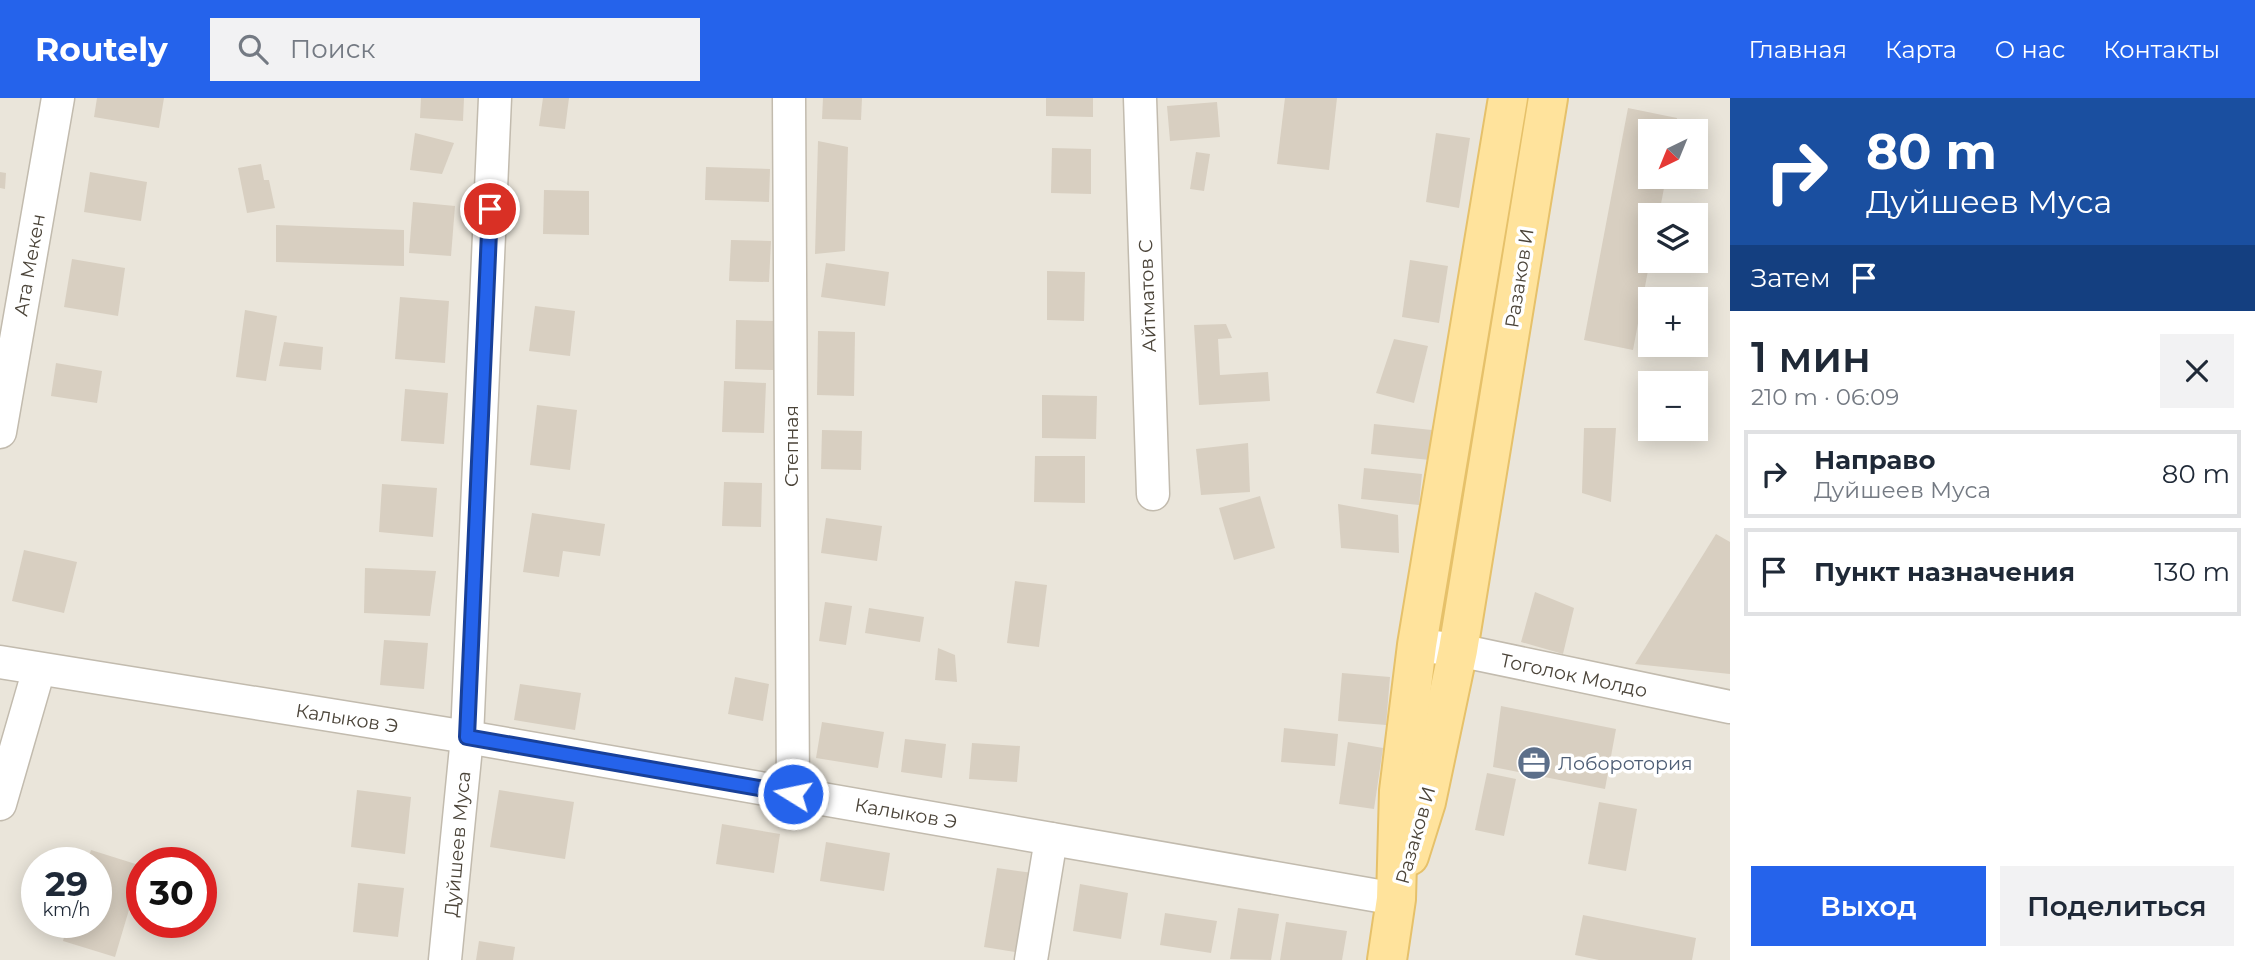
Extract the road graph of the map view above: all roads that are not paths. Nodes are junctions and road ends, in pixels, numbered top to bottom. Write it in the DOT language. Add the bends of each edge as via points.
graph roads {
  1 [pos="58,98"];
  2 [pos="495,98"];
  3 [pos="789,98"];
  4 [pos="1140,98"];
  5 [pos="1508,98"];
  6 [pos="1548,98"];
  7 [pos="0,432"];
  8 [pos="1153,494"];
  9 [pos="1417,645"];
  10 [pos="1458,650"];
  11 [pos="0,662"];
  12 [pos="39,669"];
  13 [pos="1730,707"];
  14 [pos="467,737"];
  15 [pos="793,794"];
  16 [pos="0,804"];
  17 [pos="1051,839"];
  18 [pos="1396,898"];
  19 [pos="445,960"];
  20 [pos="1031,960"];
  21 [pos="1387,960"];
  1 -- 7 [label="street, Ата Мекен"];
  2 -- 14 [label="street, Дуйшеев Муса"];
  3 -- 15 [label="street, Степная"];
  4 -- 8 [label="street, Айтматов С"];
  5 -- 9 [label="main road, Разаков И"];
  6 -- 10 [label="main road, Разаков И"];
  9 -- 10 [label="street, Тоголок Молдо"];
  9 -- 18 [label="main road, Разаков И" via="1399,791"];
  10 -- 13 [label="street, Тоголок Молдо"];
  10 -- 18 [label="main road, Разаков И" via="1426,802"];
  11 -- 12 [label="street, Калыков Э"];
  12 -- 14 [label="street, Калыков Э"];
  12 -- 16 [label="street"];
  14 -- 15 [label="street, Калыков Э"];
  14 -- 19 [label="street, Дуйшеев Муса"];
  15 -- 17 [label="street, Калыков Э"];
  17 -- 18 [label="street, Калыков Э"];
  17 -- 20 [label="street"];
  18 -- 21 [label="main road"];
}
